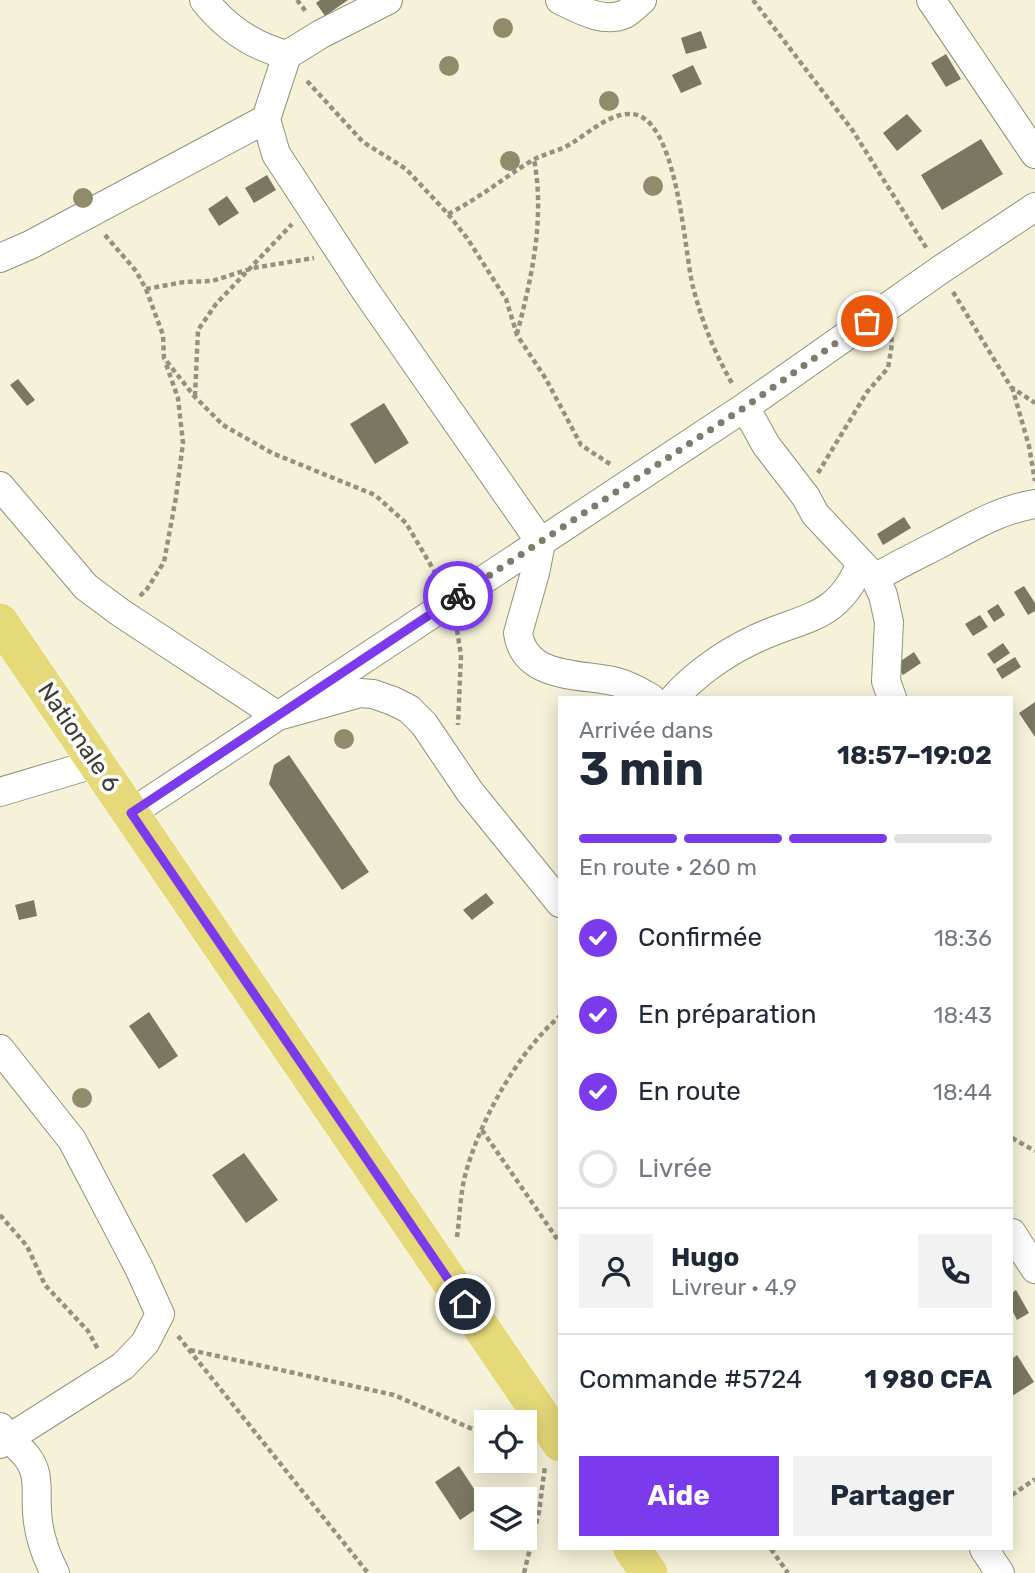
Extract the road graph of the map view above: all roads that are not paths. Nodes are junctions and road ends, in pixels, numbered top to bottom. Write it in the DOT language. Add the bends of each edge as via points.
graph roads {
  1 [pos="204,0"];
  2 [pos="388,0"];
  3 [pos="561,0"];
  4 [pos="642,0"];
  5 [pos="931,0"];
  6 [pos="287,55"];
  7 [pos="266,119"];
  8 [pos="1035,154"];
  9 [pos="1035,208"];
  10 [pos="0,258"];
  11 [pos="745,407"];
  12 [pos="0,486"];
  13 [pos="1035,504"];
  14 [pos="541,543"];
  15 [pos="868,571"];
  16 [pos="0,622"];
  17 [pos="647,696"];
  18 [pos="676,696"];
  19 [pos="891,696"];
  20 [pos="278,716"];
  21 [pos="97,763"];
  22 [pos="0,792"];
  23 [pos="131,813"];
  24 [pos="558,901"];
  25 [pos="0,1049"];
  26 [pos="1013,1235"];
  27 [pos="1035,1269"];
  28 [pos="555,1435"];
  29 [pos="2,1436"];
  30 [pos="633,1550"];
  31 [pos="985,1550"];
  32 [pos="55,1573"];
  33 [pos="649,1573"];
  34 [pos="1000,1573"];
  1 -- 6 [label="street" via="240,36 262,49"];
  2 -- 6 [label="street"];
  3 -- 4 [label="street" via="590,14 613,17"];
  5 -- 8 [label="street"];
  6 -- 7 [label="street"];
  7 -- 10 [label="street"];
  7 -- 14 [label="street" via="276,155"];
  9 -- 11 [label="street"];
  11 -- 14 [label="street"];
  11 -- 15 [label="street" via="815,514"];
  12 -- 20 [label="street" via="86,587"];
  13 -- 15 [label="street" via="1014,508 911,557"];
  14 -- 17 [label="street" via="518,634 526,653 548,670 617,682"];
  14 -- 20 [label="street"];
  15 -- 18 [label="street" via="829,609 751,641 705,670"];
  15 -- 19 [label="street" via="883,595 889,622 886,681"];
  16 -- 21 [label="main road, Nationale 6"];
  20 -- 23 [label="street"];
  20 -- 24 [label="street" via="360,693 409,709"];
  21 -- 22 [label="street"];
  21 -- 23 [label="main road, Nationale 6"];
  23 -- 28 [label="main road, Nationale 6"];
  25 -- 29 [label="street" via="72,1140 160,1314 145,1343 123,1366 42,1419"];
  26 -- 27 [label="street"];
  29 -- 32 [label="street" via="22,1450 35,1472 42,1541"];
  30 -- 33 [label="main road"];
  31 -- 34 [label="street"];
}
